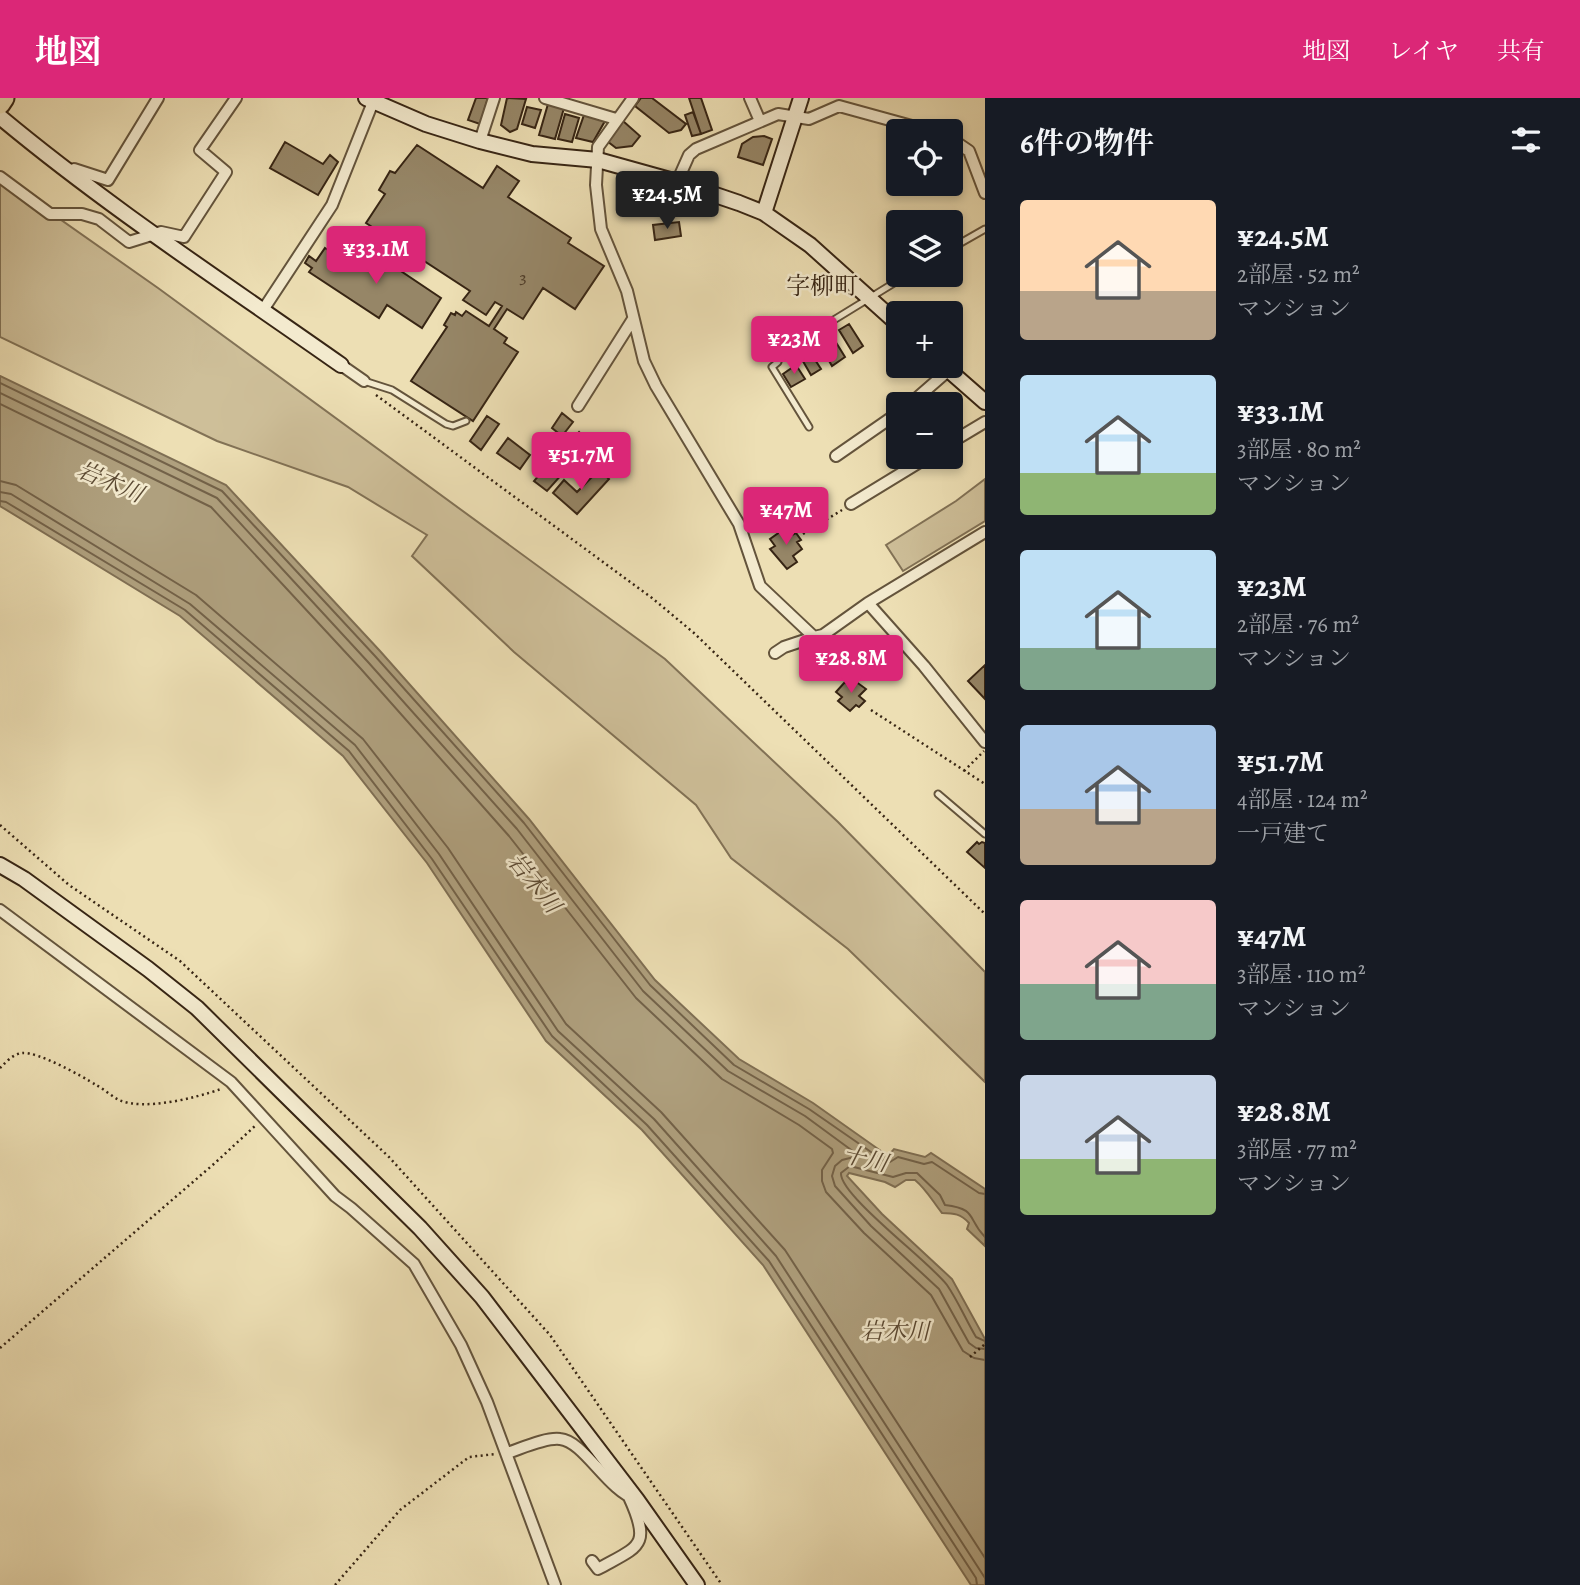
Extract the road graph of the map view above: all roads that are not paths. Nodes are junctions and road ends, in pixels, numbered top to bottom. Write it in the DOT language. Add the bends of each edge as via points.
graph roads {
  1 [pos="4,98"];
  2 [pos="158,98"];
  3 [pos="236,98"];
  4 [pos="494,98"];
  5 [pos="545,98"];
  6 [pos="633,98"];
  7 [pos="750,98"];
  8 [pos="801,98"];
  9 [pos="370,100"];
  10 [pos="0,104"];
  11 [pos="796,115"];
  12 [pos="0,117"];
  13 [pos="617,119"];
  14 [pos="886,119"];
  15 [pos="760,121"];
  16 [pos="480,141"];
  17 [pos="963,147"];
  18 [pos="598,160"];
  19 [pos="71,173"];
  20 [pos="0,177"];
  21 [pos="677,182"];
  22 [pos="985,193"];
  23 [pos="764,214"];
  24 [pos="985,229"];
  25 [pos="154,235"];
  26 [pos="963,242"];
  27 [pos="887,287"];
  28 [pos="868,298"];
  29 [pos="263,310"];
  30 [pos="886,314"];
  31 [pos="633,319"];
  32 [pos="341,365"];
  33 [pos="936,378"];
  34 [pos="957,378"];
  35 [pos="364,381"];
  36 [pos="922,392"];
  37 [pos="985,402"];
  38 [pos="578,406"];
  39 [pos="466,421"];
  40 [pos="886,421"];
  41 [pos="985,422"];
  42 [pos="809,427"];
  43 [pos="963,435"];
  44 [pos="836,456"];
  45 [pos="908,469"];
  46 [pos="851,504"];
  47 [pos="985,532"];
  48 [pos="868,603"];
  49 [pos="814,636"];
  50 [pos="775,653"];
  51 [pos="985,742"];
  52 [pos="938,794"];
  53 [pos="985,834"];
  54 [pos="0,865"];
  55 [pos="0,910"];
  56 [pos="506,1453"];
  57 [pos="633,1498"];
  58 [pos="592,1560"];
  59 [pos="555,1585"];
  60 [pos="696,1585"];
  1 -- 10 [label="highway"];
  2 -- 19 [label="street" via="108,180 74,169"];
  3 -- 25 [label="street" via="200,150 226,172 184,237"];
  4 -- 16 [label="street"];
  5 -- 13 [label="street"];
  6 -- 13 [label="street"];
  7 -- 15 [label="street"];
  8 -- 11 [label="street"];
  9 -- 16 [label="street"];
  9 -- 29 [label="street" via="332,205"];
  11 -- 14 [label="street" via="809,119 839,106"];
  11 -- 15 [label="street" via="778,114"];
  11 -- 23 [label="street"];
  12 -- 19 [label="street"];
  13 -- 18 [label="street" via="598,147"];
  15 -- 21 [label="street" via="696,149"];
  16 -- 18 [label="street" via="532,154"];
  17 -- 22 [label="street" via="969,151"];
  18 -- 21 [label="street"];
  18 -- 31 [label="street" via="601,229"];
  19 -- 25 [label="street"];
  20 -- 25 [label="street" via="50,214 99,219 129,242"];
  21 -- 23 [label="street"];
  23 -- 28 [label="street" via="810,245"];
  24 -- 26 [label="lane"];
  25 -- 29 [label="street"];
  27 -- 28 [label="lane"];
  28 -- 30 [label="street"];
  28 -- 42 [label="lane" via="780,353 772,367"];
  29 -- 32 [label="street"];
  31 -- 38 [label="street"];
  31 -- 49 [label="street" via="644,361 739,524 760,586"];
  32 -- 35 [label="street"];
  33 -- 36 [label="street"];
  34 -- 37 [label="street"];
  35 -- 39 [label="lane" via="392,390 446,424"];
  40 -- 44 [label="street"];
  41 -- 43 [label="street"];
  45 -- 46 [label="street"];
  47 -- 48 [label="street"];
  48 -- 49 [label="street" via="823,635"];
  48 -- 51 [label="street"];
  49 -- 50 [label="street"];
  52 -- 53 [label="lane"];
  54 -- 57 [label="street" via="197,1008 420,1228 482,1297"];
  55 -- 56 [label="street" via="234,1085 335,1196 414,1264 461,1345"];
  56 -- 57 [label="street" via="562,1438 624,1496"];
  56 -- 59 [label="street"];
  57 -- 58 [label="street" via="640,1531 636,1548 598,1569"];
  57 -- 60 [label="street"];
}
